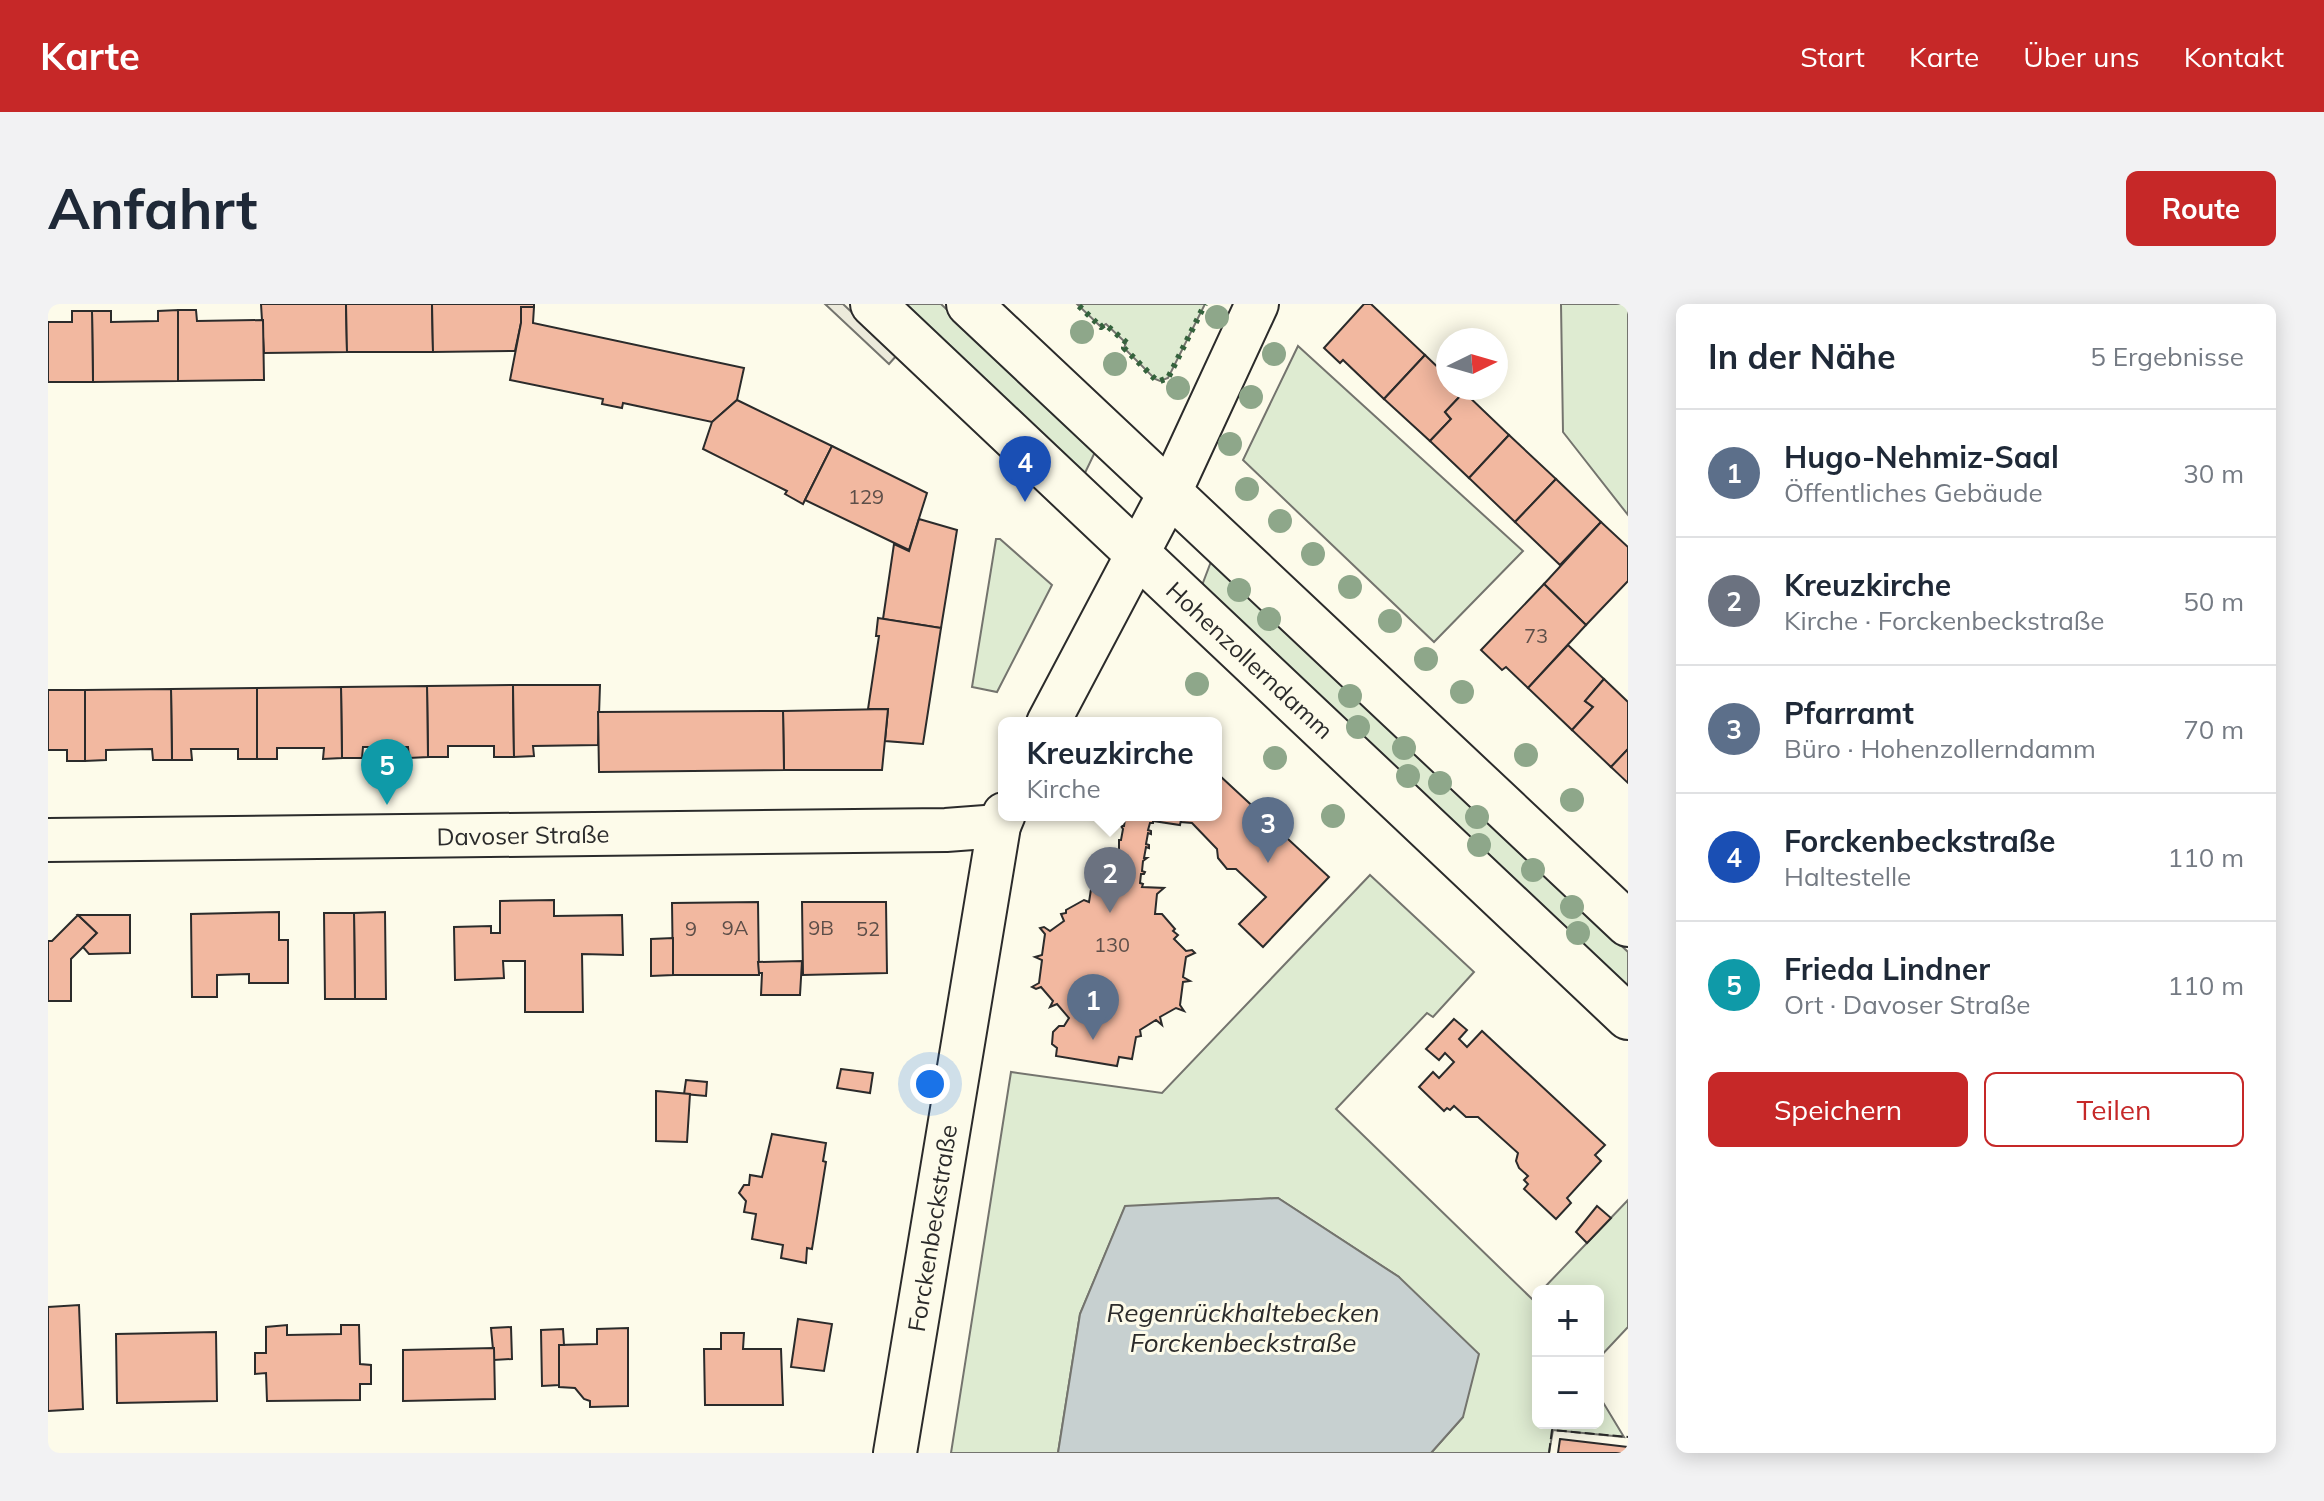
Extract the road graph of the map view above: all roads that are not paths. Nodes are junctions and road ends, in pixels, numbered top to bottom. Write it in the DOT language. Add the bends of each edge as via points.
graph roads {
  1 [pos="873,304"];
  2 [pos="969,304"];
  3 [pos="1257,304"];
  4 [pos="1170,492"];
  5 [pos="1138,554"];
  6 [pos="1051,717"];
  7 [pos="998,820"];
  8 [pos="1001,821"];
  9 [pos="48,840"];
  10 [pos="1628,924"];
  11 [pos="1628,1017"];
  12 [pos="895,1453"];
  1 -- 5 [label="main road, Hohenzollerndamm"];
  2 -- 4 [label="main road"];
  3 -- 4 [label="street"];
  4 -- 5 [label="street"];
  4 -- 10 [label="main road"];
  5 -- 6 [label="street"];
  5 -- 11 [label="main road, Hohenzollerndamm"];
  7 -- 9 [label="street, Davoser Straße" via="922,830"];
  8 -- 12 [label="street, Forckenbeckstraße"];
}
